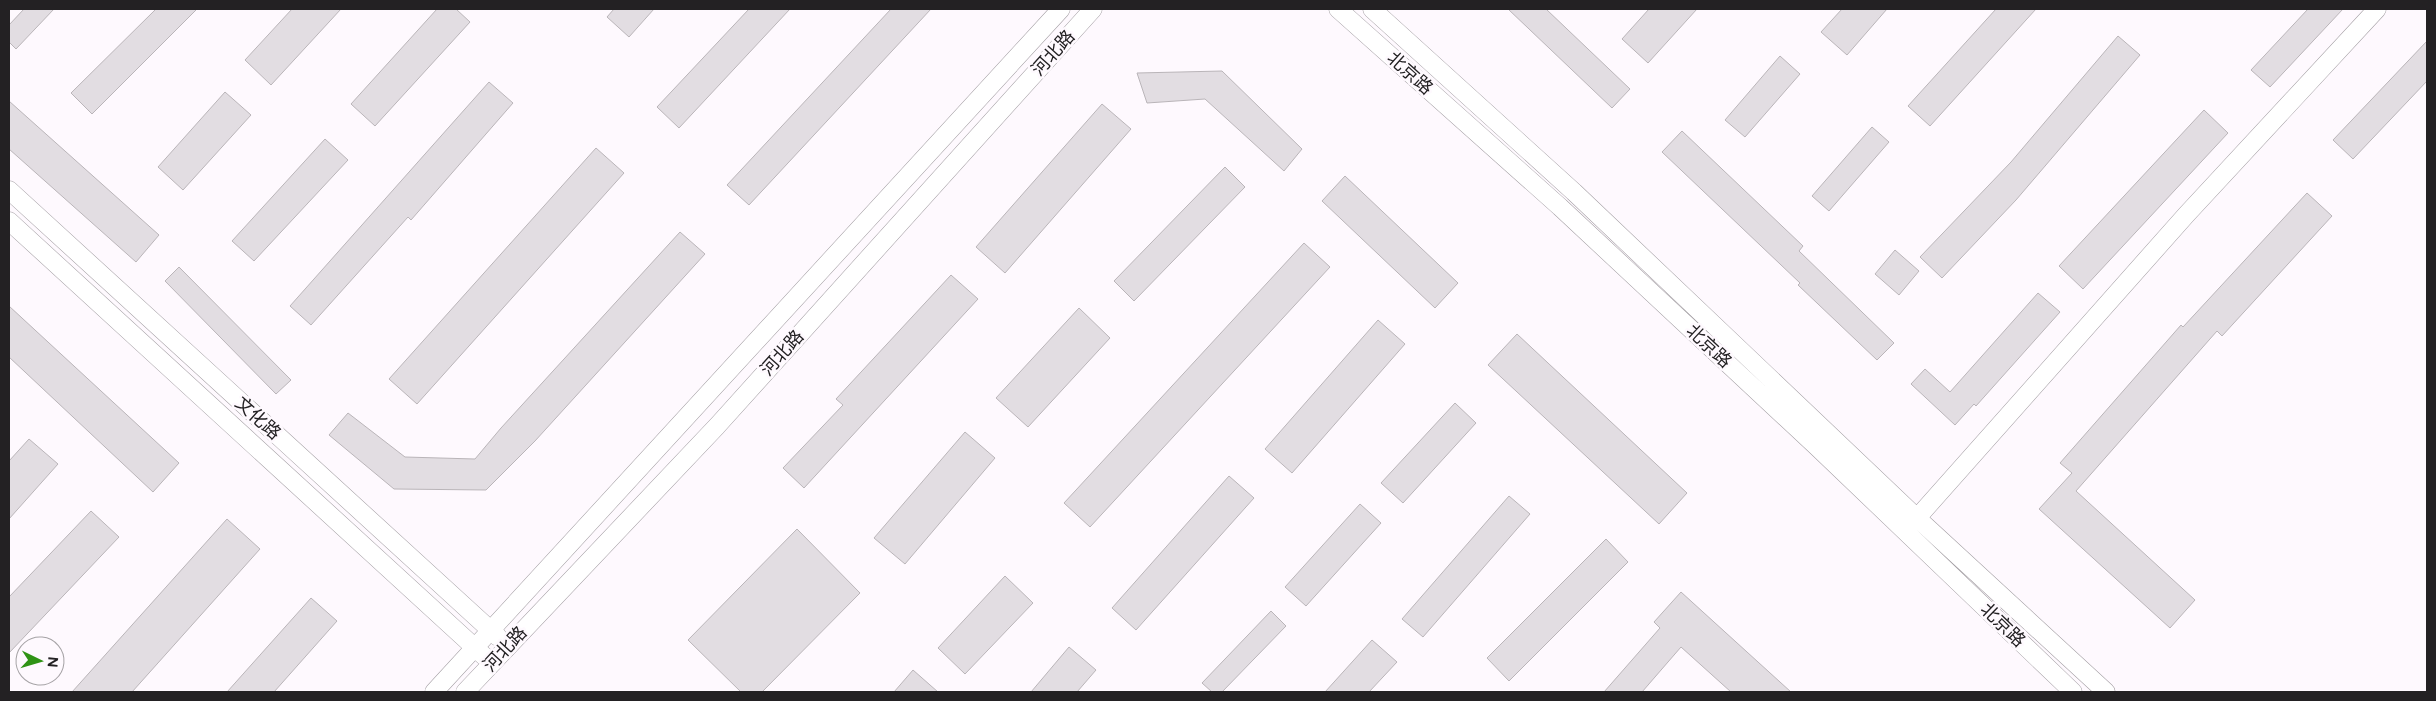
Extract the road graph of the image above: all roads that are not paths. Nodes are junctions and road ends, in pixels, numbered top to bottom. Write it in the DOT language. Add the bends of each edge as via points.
graph roads {
  1 [pos="1061,9"];
  2 [pos="1093,9"];
  3 [pos="1338,9"];
  4 [pos="1372,9"];
  5 [pos="2377,9"];
  6 [pos="9,190"];
  7 [pos="9,221"];
  8 [pos="1917,518"];
  9 [pos="491,630"];
  10 [pos="507,646"];
  11 [pos="476,647"];
  12 [pos="491,663"];
  13 [pos="434,692"];
  14 [pos="465,692"];
  15 [pos="2073,692"];
  16 [pos="2106,692"];
  1 -- 9 [label="street, 河北路"];
  2 -- 10 [label="street, 河北路" via="716,426"];
  3 -- 15 [label="street, 北京路" via="1568,213"];
  4 -- 8 [label="street, 北京路" via="1574,192"];
  5 -- 8 [label="street" via="2186,215"];
  6 -- 9 [label="street, 文化路"];
  7 -- 11 [label="street, 文化路"];
  8 -- 16 [label="street, 北京路"];
  9 -- 10 [label="street, 文化路"];
  9 -- 11 [label="street, 河北路"];
  10 -- 12 [label="street, 河北路"];
  11 -- 12 [label="street, 文化路"];
  11 -- 13 [label="street, 河北路"];
  12 -- 14 [label="street, 河北路"];
}
